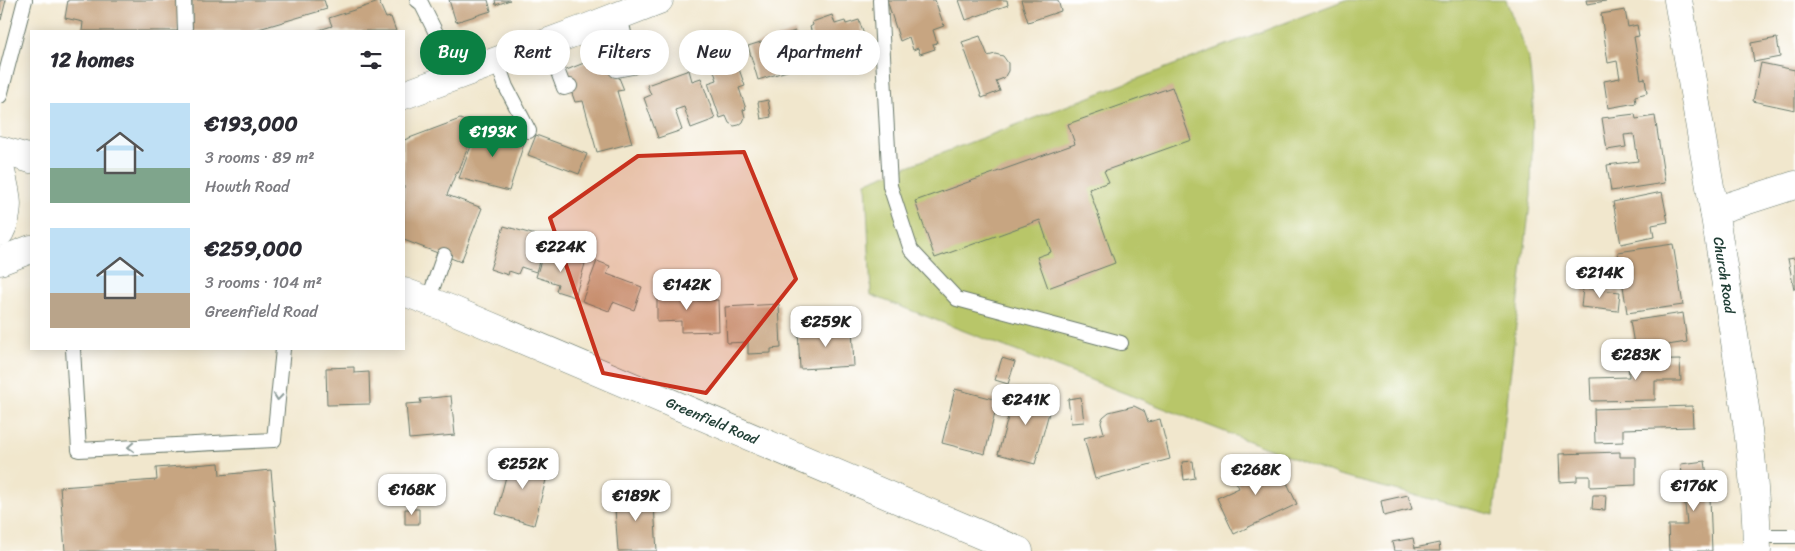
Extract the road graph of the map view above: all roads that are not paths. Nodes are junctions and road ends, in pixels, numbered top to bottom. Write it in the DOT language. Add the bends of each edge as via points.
graph roads {
  1 [pos="24,0"];
  2 [pos="184,0"];
  3 [pos="417,0"];
  4 [pos="659,0"];
  5 [pos="880,0"];
  6 [pos="1678,0"];
  7 [pos="620,16"];
  8 [pos="185,30"];
  9 [pos="623,30"];
  10 [pos="570,34"];
  11 [pos="496,61"];
  12 [pos="502,75"];
  13 [pos="559,75"];
  14 [pos="451,77"];
  15 [pos="570,86"];
  16 [pos="2,92"];
  17 [pos="405,95"];
  18 [pos="529,132"];
  19 [pos="0,150"];
  20 [pos="30,160"];
  21 [pos="0,168"];
  22 [pos="1795,185"];
  23 [pos="1714,211"];
  24 [pos="0,232"];
  25 [pos="30,250"];
  26 [pos="444,255"];
  27 [pos="0,261"];
  28 [pos="416,297"];
  29 [pos="1121,343"];
  30 [pos="73,350"];
  31 [pos="283,350"];
  32 [pos="1795,536"];
  33 [pos="1757,543"];
  34 [pos="1019,551"];
  1 -- 16 [label="lane"];
  2 -- 8 [label="lane"];
  3 -- 14 [label="lane" via="436,33"];
  4 -- 7 [label="main road"];
  5 -- 29 [label="lane" via="890,186 910,250 957,299"];
  6 -- 23 [label="main road, Church Road"];
  7 -- 9 [label="lane"];
  7 -- 10 [label="main road"];
  11 -- 14 [label="main road"];
  12 -- 18 [label="lane"];
  13 -- 15 [label="lane" via="564,88"];
  14 -- 17 [label="main road"];
  19 -- 20 [label="main road"];
  21 -- 24 [label="main road" via="8,202 6,220"];
  22 -- 23 [label="main road"];
  23 -- 33 [label="main road, Church Road" via="1749,430"];
  25 -- 27 [label="main road"];
  26 -- 28 [label="lane"];
  28 -- 34 [label="main road, Greenfield Road"];
  31 -- 30 [label="lane, one-way" via="274,440 79,450"];
  32 -- 33 [label="lane"];
}
